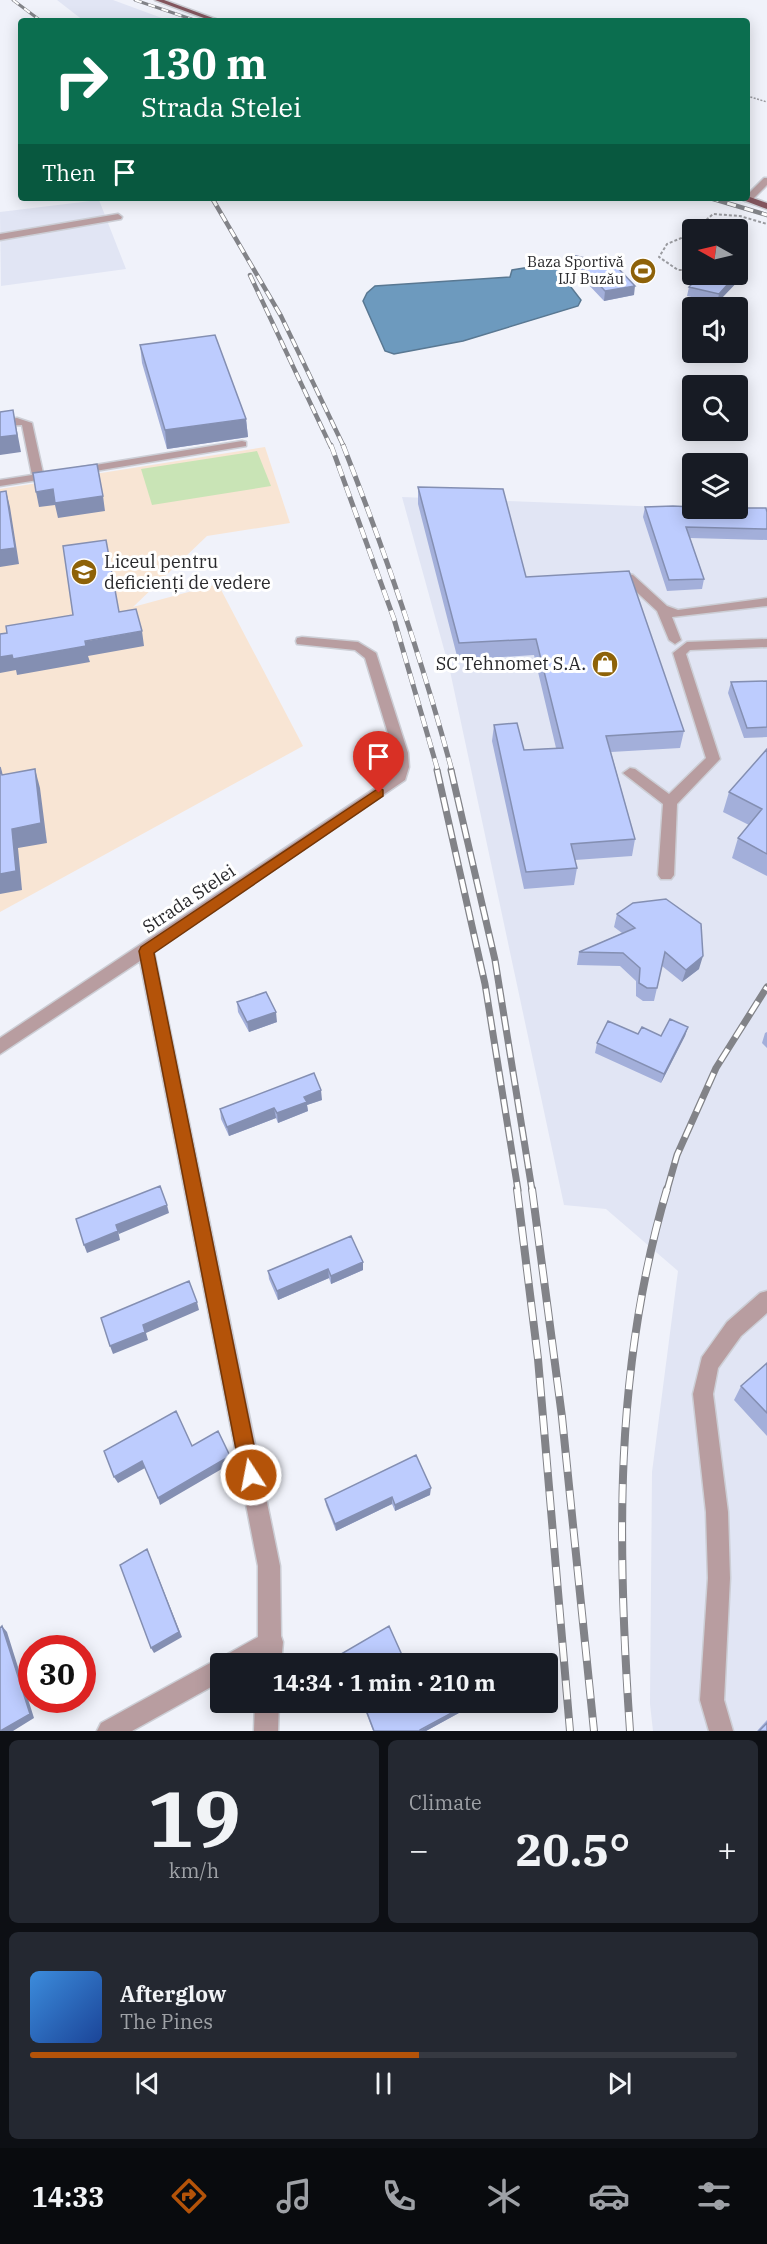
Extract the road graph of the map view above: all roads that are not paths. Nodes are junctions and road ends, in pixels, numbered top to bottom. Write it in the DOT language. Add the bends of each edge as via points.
graph roads {
  1 [pos="158,0"];
  2 [pos="209,18"];
  3 [pos="767,180"];
  4 [pos="750,195"];
  5 [pos="750,199"];
  6 [pos="767,206"];
  7 [pos="118,217"];
  8 [pos="0,237"];
  9 [pos="0,423"];
  10 [pos="242,444"];
  11 [pos="39,477"];
  12 [pos="0,483"];
  13 [pos="596,579"];
  14 [pos="767,602"];
  15 [pos="673,619"];
  16 [pos="302,641"];
  17 [pos="767,643"];
  18 [pos="680,646"];
  19 [pos="630,773"];
  20 [pos="670,802"];
  21 [pos="666,875"];
  22 [pos="146,951"];
  23 [pos="0,1047"];
  24 [pos="767,1300"];
  25 [pos="271,1653"];
  26 [pos="210,1675"];
  27 [pos="267,1713"];
  28 [pos="109,1731"];
  29 [pos="266,1731"];
  30 [pos="721,1731"];
  1 -- 2 [label="main road"];
  3 -- 4 [label="street"];
  5 -- 6 [label="main road"];
  7 -- 8 [label="street"];
  9 -- 11 [label="street" via="27,423"];
  10 -- 11 [label="street"];
  11 -- 12 [label="street"];
  13 -- 15 [label="street" via="629,578"];
  14 -- 15 [label="street"];
  15 -- 18 [label="street"];
  16 -- 22 [label="street, Strada Stelei" via="358,646 370,656 401,753 398,780"];
  17 -- 18 [label="street"];
  18 -- 20 [label="street" via="713,759"];
  19 -- 20 [label="street"];
  20 -- 21 [label="street"];
  22 -- 23 [label="street, Strada Stelei"];
  22 -- 25 [label="street" via="269,1566"];
  24 -- 30 [label="street" via="734,1329 709,1364 703,1394 717,1512 712,1700"];
  26 -- 28 [label="street"];
  27 -- 29 [label="street"];
}
